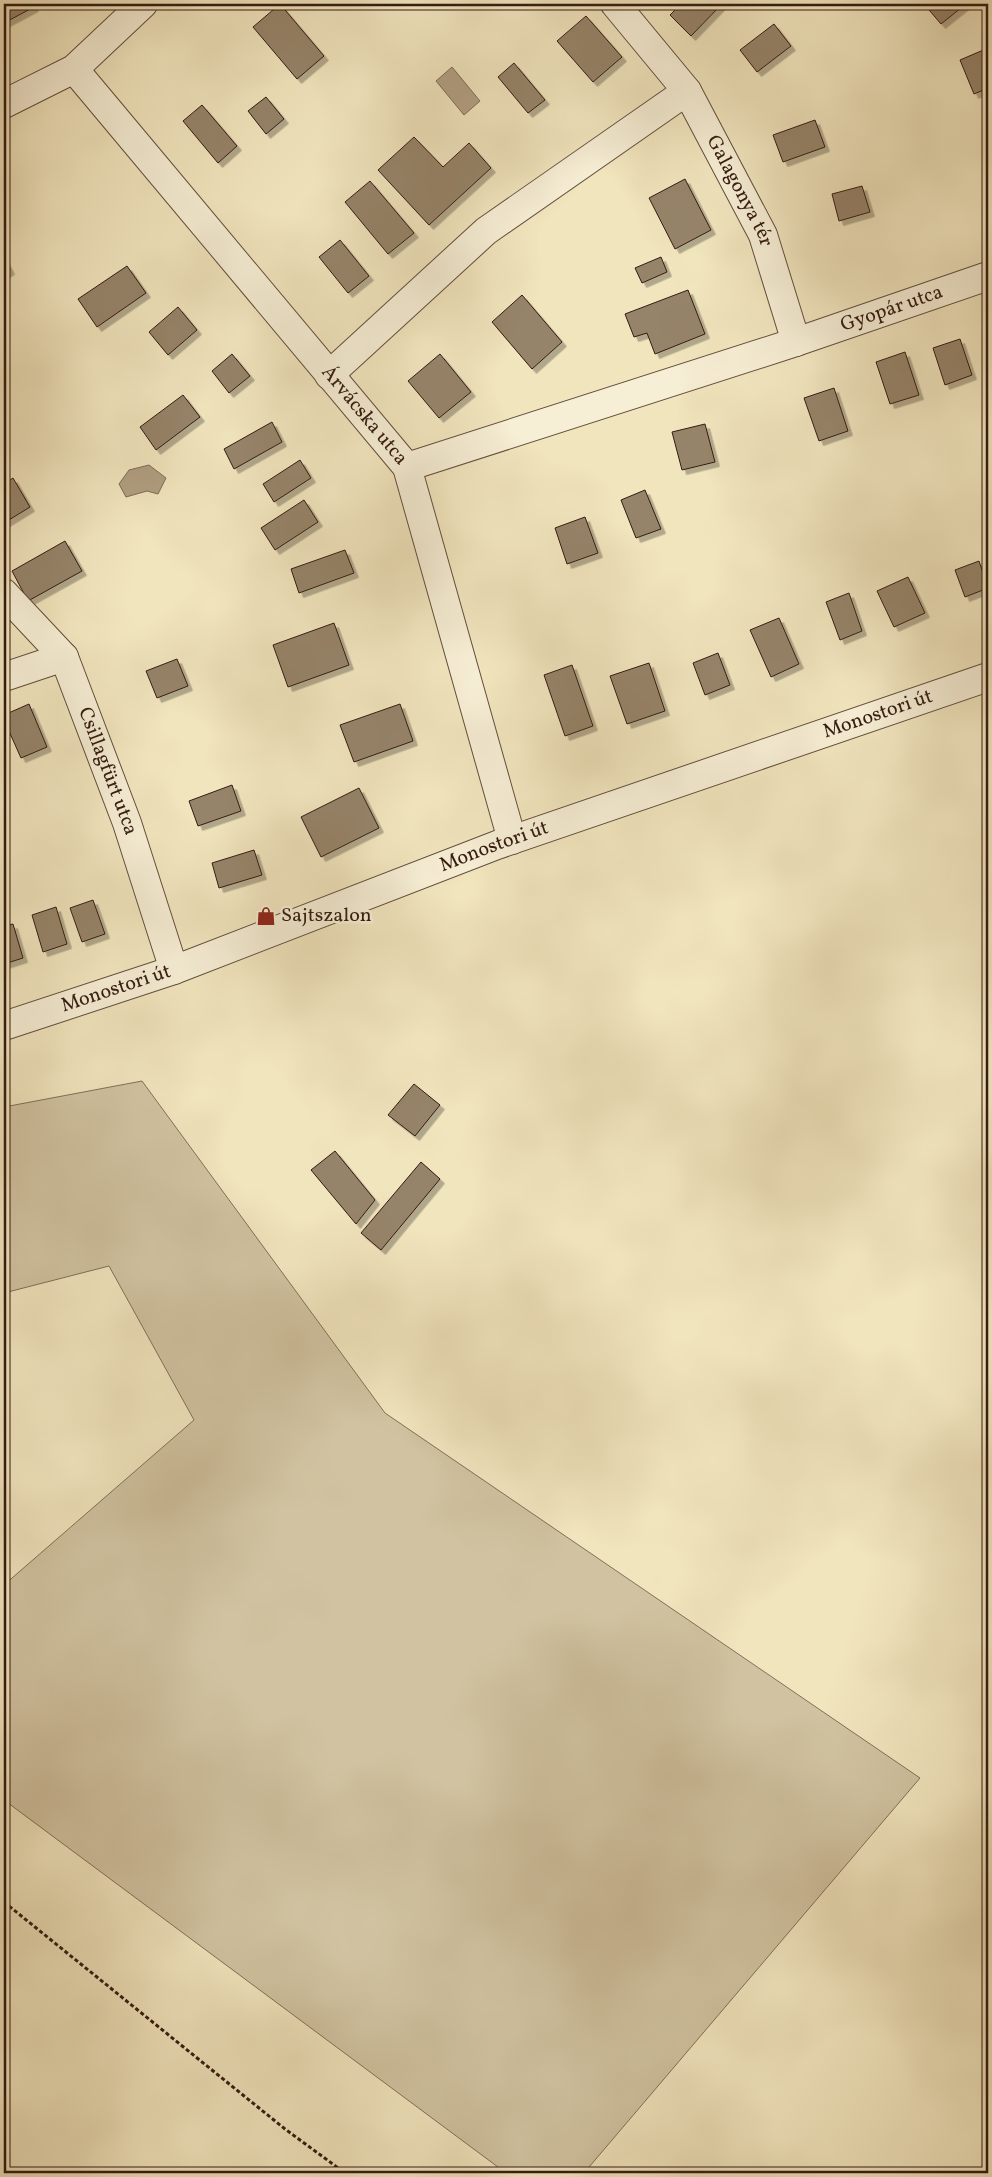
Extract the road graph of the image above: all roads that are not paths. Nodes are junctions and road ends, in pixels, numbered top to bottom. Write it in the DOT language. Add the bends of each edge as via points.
graph roads {
  1 [pos="143,4"];
  2 [pos="615,4"];
  3 [pos="74,69"];
  4 [pos="687,91"];
  5 [pos="4,104"];
  6 [pos="988,276"];
  7 [pos="796,342"];
  8 [pos="329,375"];
  9 [pos="406,467"];
  10 [pos="4,593"];
  11 [pos="64,657"];
  12 [pos="4,677"];
  13 [pos="988,677"];
  14 [pos="512,840"];
  15 [pos="174,970"];
  16 [pos="4,1026"];
  1 -- 3 [label="street"];
  2 -- 4 [label="street, Galagonya tér"];
  3 -- 5 [label="street"];
  3 -- 8 [label="street, Árvácska utca"];
  4 -- 7 [label="street, Galagonya tér" via="763,235"];
  4 -- 8 [label="street" via="486,231"];
  6 -- 7 [label="street, Gyopár utca"];
  7 -- 9 [label="street"];
  8 -- 9 [label="street, Árvácska utca"];
  9 -- 14 [label="street, Árvácska utca"];
  10 -- 11 [label="street, Csillagfürt utca"];
  11 -- 12 [label="street"];
  11 -- 15 [label="street, Csillagfürt utca" via="128,823"];
  13 -- 14 [label="street, Monostori út"];
  14 -- 15 [label="street, Monostori út"];
  15 -- 16 [label="street, Monostori út"];
}
